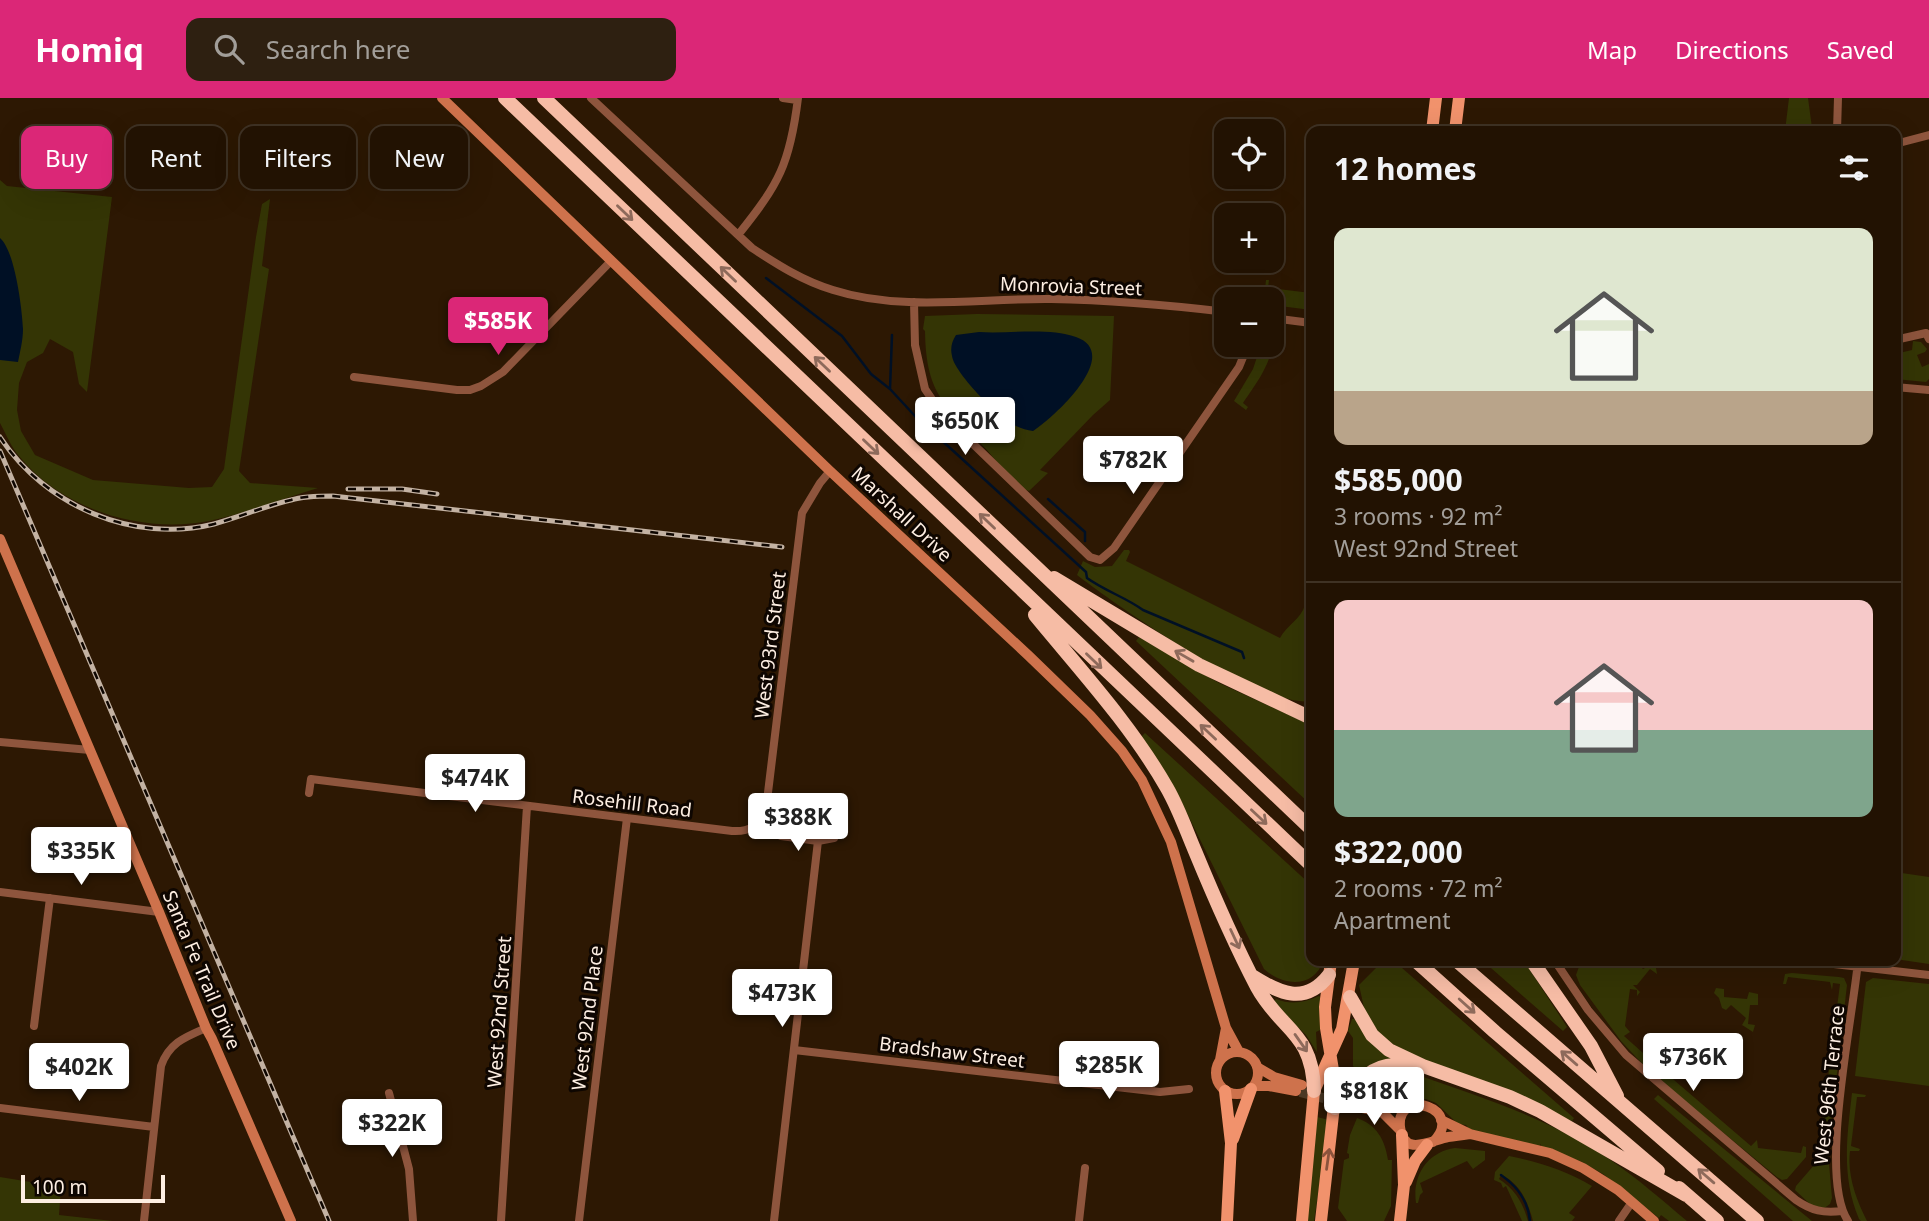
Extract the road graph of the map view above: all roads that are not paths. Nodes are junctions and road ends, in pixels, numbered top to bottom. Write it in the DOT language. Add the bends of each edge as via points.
graph roads {
  1 [pos="442,98"];
  2 [pos="505,98"];
  3 [pos="544,98"];
  4 [pos="591,98"];
  5 [pos="783,98"];
  6 [pos="1436,98"];
  7 [pos="1459,98"];
  8 [pos="1838,98"];
  9 [pos="798,99"];
  10 [pos="1433,126"];
  11 [pos="1456,126"];
  12 [pos="1837,126"];
  13 [pos="1929,135"];
  14 [pos="1901,142"];
  15 [pos="738,235"];
  16 [pos="611,261"];
  17 [pos="914,302"];
  18 [pos="1214,311"];
  19 [pos="1284,320"];
  20 [pos="1306,322"];
  21 [pos="1901,339"];
  22 [pos="1929,339"];
  23 [pos="1243,357"];
  24 [pos="354,377"];
  25 [pos="1901,388"];
  26 [pos="1929,390"];
  27 [pos="830,471"];
  28 [pos="0,539"];
  29 [pos="991,563"];
  30 [pos="1036,568"];
  31 [pos="1306,707"];
  32 [pos="1290,708"];
  33 [pos="1306,716"];
  34 [pos="0,743"];
  35 [pos="90,750"];
  36 [pos="309,793"];
  37 [pos="527,806"];
  38 [pos="627,818"];
  39 [pos="1306,824"];
  40 [pos="755,827"];
  41 [pos="781,836"];
  42 [pos="834,838"];
  43 [pos="818,841"];
  44 [pos="1306,860"];
  45 [pos="0,892"];
  46 [pos="50,898"];
  47 [pos="159,912"];
  48 [pos="1353,966"];
  49 [pos="1422,966"];
  50 [pos="1463,966"];
  51 [pos="1535,966"];
  52 [pos="1560,966"];
  53 [pos="1858,966"];
  54 [pos="1871,966"];
  55 [pos="1330,968"];
  56 [pos="1251,975"];
  57 [pos="1929,975"];
  58 [pos="1350,997"];
  59 [pos="34,1026"];
  60 [pos="1226,1027"];
  61 [pos="206,1028"];
  62 [pos="794,1050"];
  63 [pos="1239,1052"];
  64 [pos="1331,1054"];
  65 [pos="1220,1060"];
  66 [pos="1423,1066"];
  67 [pos="1257,1067"];
  68 [pos="1252,1087"];
  69 [pos="1189,1089"];
  70 [pos="1305,1089"];
  71 [pos="1225,1091"];
  72 [pos="389,1093"];
  73 [pos="1620,1103"];
  74 [pos="1412,1106"];
  75 [pos="0,1108"];
  76 [pos="1335,1108"];
  77 [pos="1441,1121"];
  78 [pos="154,1127"];
  79 [pos="1401,1133"];
  80 [pos="1470,1134"];
  81 [pos="1231,1143"];
  82 [pos="1430,1144"];
  83 [pos="1085,1168"];
  84 [pos="1404,1185"];
  85 [pos="1686,1195"];
  86 [pos="1304,1199"];
  87 [pos="1632,1202"];
  88 [pos="1842,1211"];
  89 [pos="1323,1217"];
  90 [pos="144,1221"];
  91 [pos="291,1221"];
  92 [pos="413,1221"];
  93 [pos="501,1221"];
  94 [pos="579,1221"];
  95 [pos="774,1221"];
  96 [pos="1079,1221"];
  97 [pos="1227,1221"];
  98 [pos="1293,1221"];
  99 [pos="1302,1221"];
  100 [pos="1400,1221"];
  101 [pos="1619,1221"];
  102 [pos="1654,1221"];
  103 [pos="1717,1221"];
  104 [pos="1757,1221"];
  105 [pos="1848,1221"];
  1 -- 16 [label="street, Marshall Drive"];
  2 -- 29 [label="highway, one-way"];
  30 -- 3 [label="highway, one-way"];
  4 -- 15 [label="street, Monrovia Street"];
  5 -- 9 [label="street"];
  6 -- 10 [label="main road"];
  7 -- 11 [label="main road"];
  8 -- 12 [label="street"];
  9 -- 15 [label="street" via="780,177"];
  13 -- 14 [label="street"];
  15 -- 17 [label="street, Monrovia Street" via="781,267 832,290"];
  16 -- 24 [label="street" via="503,372 481,386 457,390"];
  16 -- 27 [label="street, Marshall Drive"];
  17 -- 18 [label="street, Monrovia Street" via="1052,299"];
  17 -- 23 [label="street" via="915,345 925,389 942,414 1090,557 1100,560 1114,548"];
  19 -- 20 [label="street"];
  21 -- 22 [label="street" via="1926,333"];
  25 -- 26 [label="street"];
  27 -- 40 [label="street, West 93rd Street" via="802,513 766,809"];
  27 -- 60 [label="street, Marshall Drive" via="1029,656 1122,751 1147,790 1171,842"];
  28 -- 35 [label="street, Santa Fe Trail Drive"];
  29 -- 44 [label="highway, one-way"];
  29 -- 56 [label="highway, one-way" via="1150,760 1180,812"];
  32 -- 30 [label="highway, one-way" via="1199,665"];
  39 -- 30 [label="highway, one-way"];
  31 -- 32 [label="highway"];
  32 -- 33 [label="highway"];
  34 -- 35 [label="street"];
  35 -- 47 [label="street, Santa Fe Trail Drive"];
  36 -- 37 [label="street, Rosehill Road" via="311,779"];
  37 -- 38 [label="street, Rosehill Road"];
  37 -- 93 [label="street, West 92nd Street"];
  38 -- 40 [label="street, Rosehill Road" via="744,832"];
  38 -- 94 [label="street, West 92nd Place"];
  41 -- 43 [label="street"];
  42 -- 43 [label="street"];
  43 -- 62 [label="street"];
  45 -- 46 [label="street"];
  46 -- 47 [label="street"];
  46 -- 59 [label="street"];
  47 -- 61 [label="street, Santa Fe Trail Drive"];
  48 -- 58 [label="main road"];
  49 -- 85 [label="highway, one-way"];
  73 -- 50 [label="highway, one-way"];
  51 -- 73 [label="highway" via="1591,1046"];
  52 -- 88 [label="street" via="1588,1010 1626,1055 1796,1200 1824,1213"];
  53 -- 88 [label="street, West 96th Terrace" via="1835,1144"];
  54 -- 57 [label="street"];
  55 -- 56 [label="highway" via="1322,983 1293,994 1275,991"];
  55 -- 64 [label="main road" via="1325,1019"];
  56 -- 70 [label="highway, one-way" via="1267,1005 1310,1055 1314,1073"];
  58 -- 64 [label="main road"];
  58 -- 66 [label="highway" via="1380,1042"];
  60 -- 63 [label="street, Marshall Drive"];
  60 -- 65 [label="street, Marshall Drive"];
  61 -- 78 [label="street" via="181,1038 165,1055"];
  61 -- 91 [label="street, Santa Fe Trail Drive"];
  62 -- 69 [label="street, Bradshaw Street" via="1160,1092"];
  62 -- 95 [label="street"];
  63 -- 65 [label="street"];
  63 -- 67 [label="street" via="1250,1056"];
  64 -- 70 [label="main road"];
  64 -- 76 [label="main road"];
  65 -- 71 [label="street" via="1215,1073"];
  66 -- 76 [label="highway" via="1376,1069"];
  66 -- 85 [label="highway" via="1540,1111"];
  67 -- 68 [label="street"];
  67 -- 70 [label="street"];
  68 -- 70 [label="street"];
  68 -- 71 [label="street" via="1238,1094"];
  68 -- 81 [label="main road"];
  70 -- 86 [label="main road"];
  71 -- 81 [label="main road"];
  72 -- 92 [label="street" via="409,1169"];
  104 -- 73 [label="highway, one-way"];
  74 -- 77 [label="street" via="1430,1106"];
  74 -- 79 [label="street" via="1402,1116"];
  74 -- 79 [label="street" via="1359,1103 1382,1112"];
  75 -- 78 [label="street"];
  89 -- 76 [label="main road, one-way"];
  77 -- 80 [label="street"];
  77 -- 82 [label="street" via="1440,1133"];
  78 -- 90 [label="street"];
  79 -- 82 [label="street" via="1413,1144"];
  79 -- 84 [label="main road"];
  80 -- 82 [label="street"];
  80 -- 87 [label="street" via="1550,1153 1608,1183"];
  81 -- 97 [label="main road"];
  82 -- 84 [label="main road" via="1415,1161"];
  83 -- 96 [label="street"];
  84 -- 100 [label="main road"];
  85 -- 103 [label="highway"];
  86 -- 98 [label="main road"];
  86 -- 99 [label="main road"];
  87 -- 101 [label="street"];
  87 -- 102 [label="street"];
  88 -- 105 [label="street"];
}
